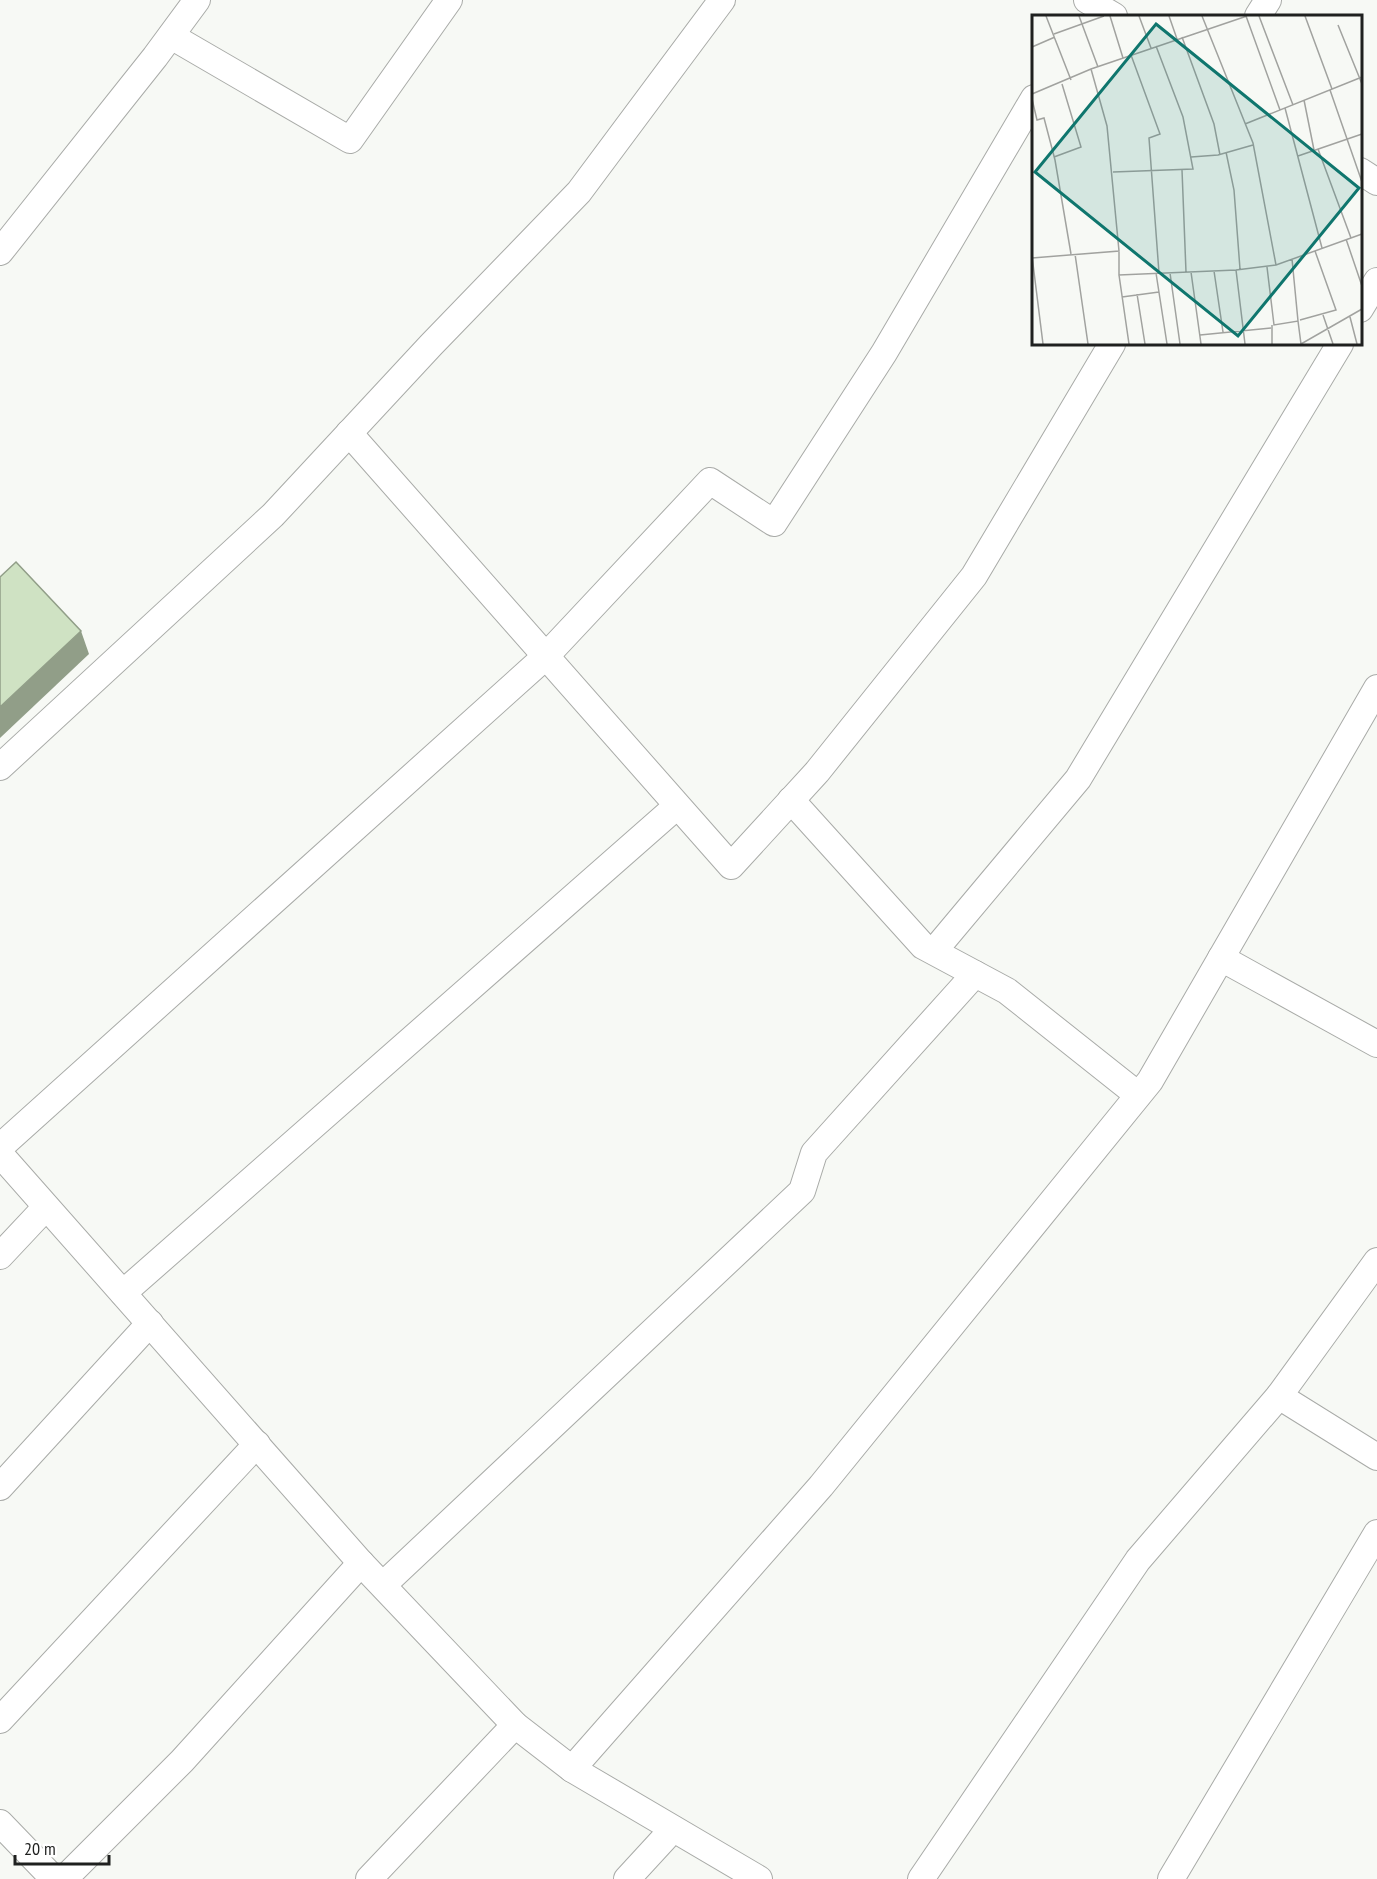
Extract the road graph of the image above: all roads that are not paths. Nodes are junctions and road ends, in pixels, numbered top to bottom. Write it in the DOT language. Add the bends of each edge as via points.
graph roads {
  1 [pos="197,0"];
  2 [pos="449,0"];
  3 [pos="722,0"];
  4 [pos="1268,0"];
  5 [pos="1086,6"];
  6 [pos="1111,15"];
  7 [pos="1258,15"];
  8 [pos="171,36"];
  9 [pos="1032,101"];
  10 [pos="1362,172"];
  11 [pos="1377,182"];
  12 [pos="0,252"];
  13 [pos="1377,281"];
  14 [pos="1362,306"];
  15 [pos="1111,345"];
  16 [pos="1339,345"];
  17 [pos="349,433"];
  18 [pos="545,657"];
  19 [pos="1377,688"];
  20 [pos="0,767"];
  21 [pos="791,800"];
  22 [pos="677,806"];
  23 [pos="934,951"];
  24 [pos="1221,958"];
  25 [pos="975,974"];
  26 [pos="1377,1044"];
  27 [pos="1138,1095"];
  28 [pos="0,1147"];
  29 [pos="0,1154"];
  30 [pos="46,1207"];
  31 [pos="0,1256"];
  32 [pos="1377,1261"];
  33 [pos="123,1293"];
  34 [pos="150,1323"];
  35 [pos="1279,1396"];
  36 [pos="257,1444"];
  37 [pos="1377,1457"];
  38 [pos="0,1487"];
  39 [pos="1377,1533"];
  40 [pos="362,1563"];
  41 [pos="383,1585"];
  42 [pos="0,1720"];
  43 [pos="515,1725"];
  44 [pos="572,1769"];
  45 [pos="0,1823"];
  46 [pos="673,1829"];
  47 [pos="54,1879"];
  48 [pos="64,1879"];
  49 [pos="369,1879"];
  50 [pos="627,1879"];
  51 [pos="759,1879"];
  52 [pos="921,1879"];
  53 [pos="1171,1879"];
  1 -- 8 [label="street"];
  2 -- 8 [label="street" via="350,140"];
  3 -- 17 [label="street" via="579,192"];
  4 -- 7 [label="street"];
  5 -- 6 [label="street"];
  8 -- 12 [label="street"];
  9 -- 18 [label="street" via="884,353 774,523 710,481"];
  10 -- 11 [label="street"];
  13 -- 14 [label="street"];
  15 -- 21 [label="street" via="974,576"];
  16 -- 23 [label="street" via="1078,779"];
  17 -- 18 [label="street"];
  17 -- 20 [label="street" via="273,515"];
  18 -- 22 [label="street"];
  18 -- 28 [label="street"];
  19 -- 24 [label="street"];
  21 -- 22 [label="street" via="731,866"];
  21 -- 23 [label="street" via="923,946"];
  22 -- 33 [label="street"];
  23 -- 25 [label="street"];
  24 -- 26 [label="street"];
  24 -- 27 [label="street" via="1150,1081"];
  25 -- 27 [label="street" via="1007,991"];
  25 -- 41 [label="street" via="814,1153 802,1191"];
  27 -- 44 [label="street" via="821,1486"];
  29 -- 30 [label="street"];
  30 -- 31 [label="street"];
  30 -- 33 [label="street"];
  32 -- 35 [label="street"];
  33 -- 34 [label="street"];
  34 -- 36 [label="street"];
  34 -- 38 [label="street"];
  35 -- 37 [label="street"];
  35 -- 52 [label="street" via="1138,1560"];
  36 -- 40 [label="street"];
  36 -- 42 [label="street"];
  39 -- 53 [label="street"];
  40 -- 41 [label="street"];
  40 -- 48 [label="street" via="182,1761"];
  41 -- 43 [label="street"];
  43 -- 44 [label="street"];
  43 -- 49 [label="street"];
  44 -- 46 [label="street"];
  45 -- 47 [label="street"];
  46 -- 50 [label="street"];
  46 -- 51 [label="street"];
}
